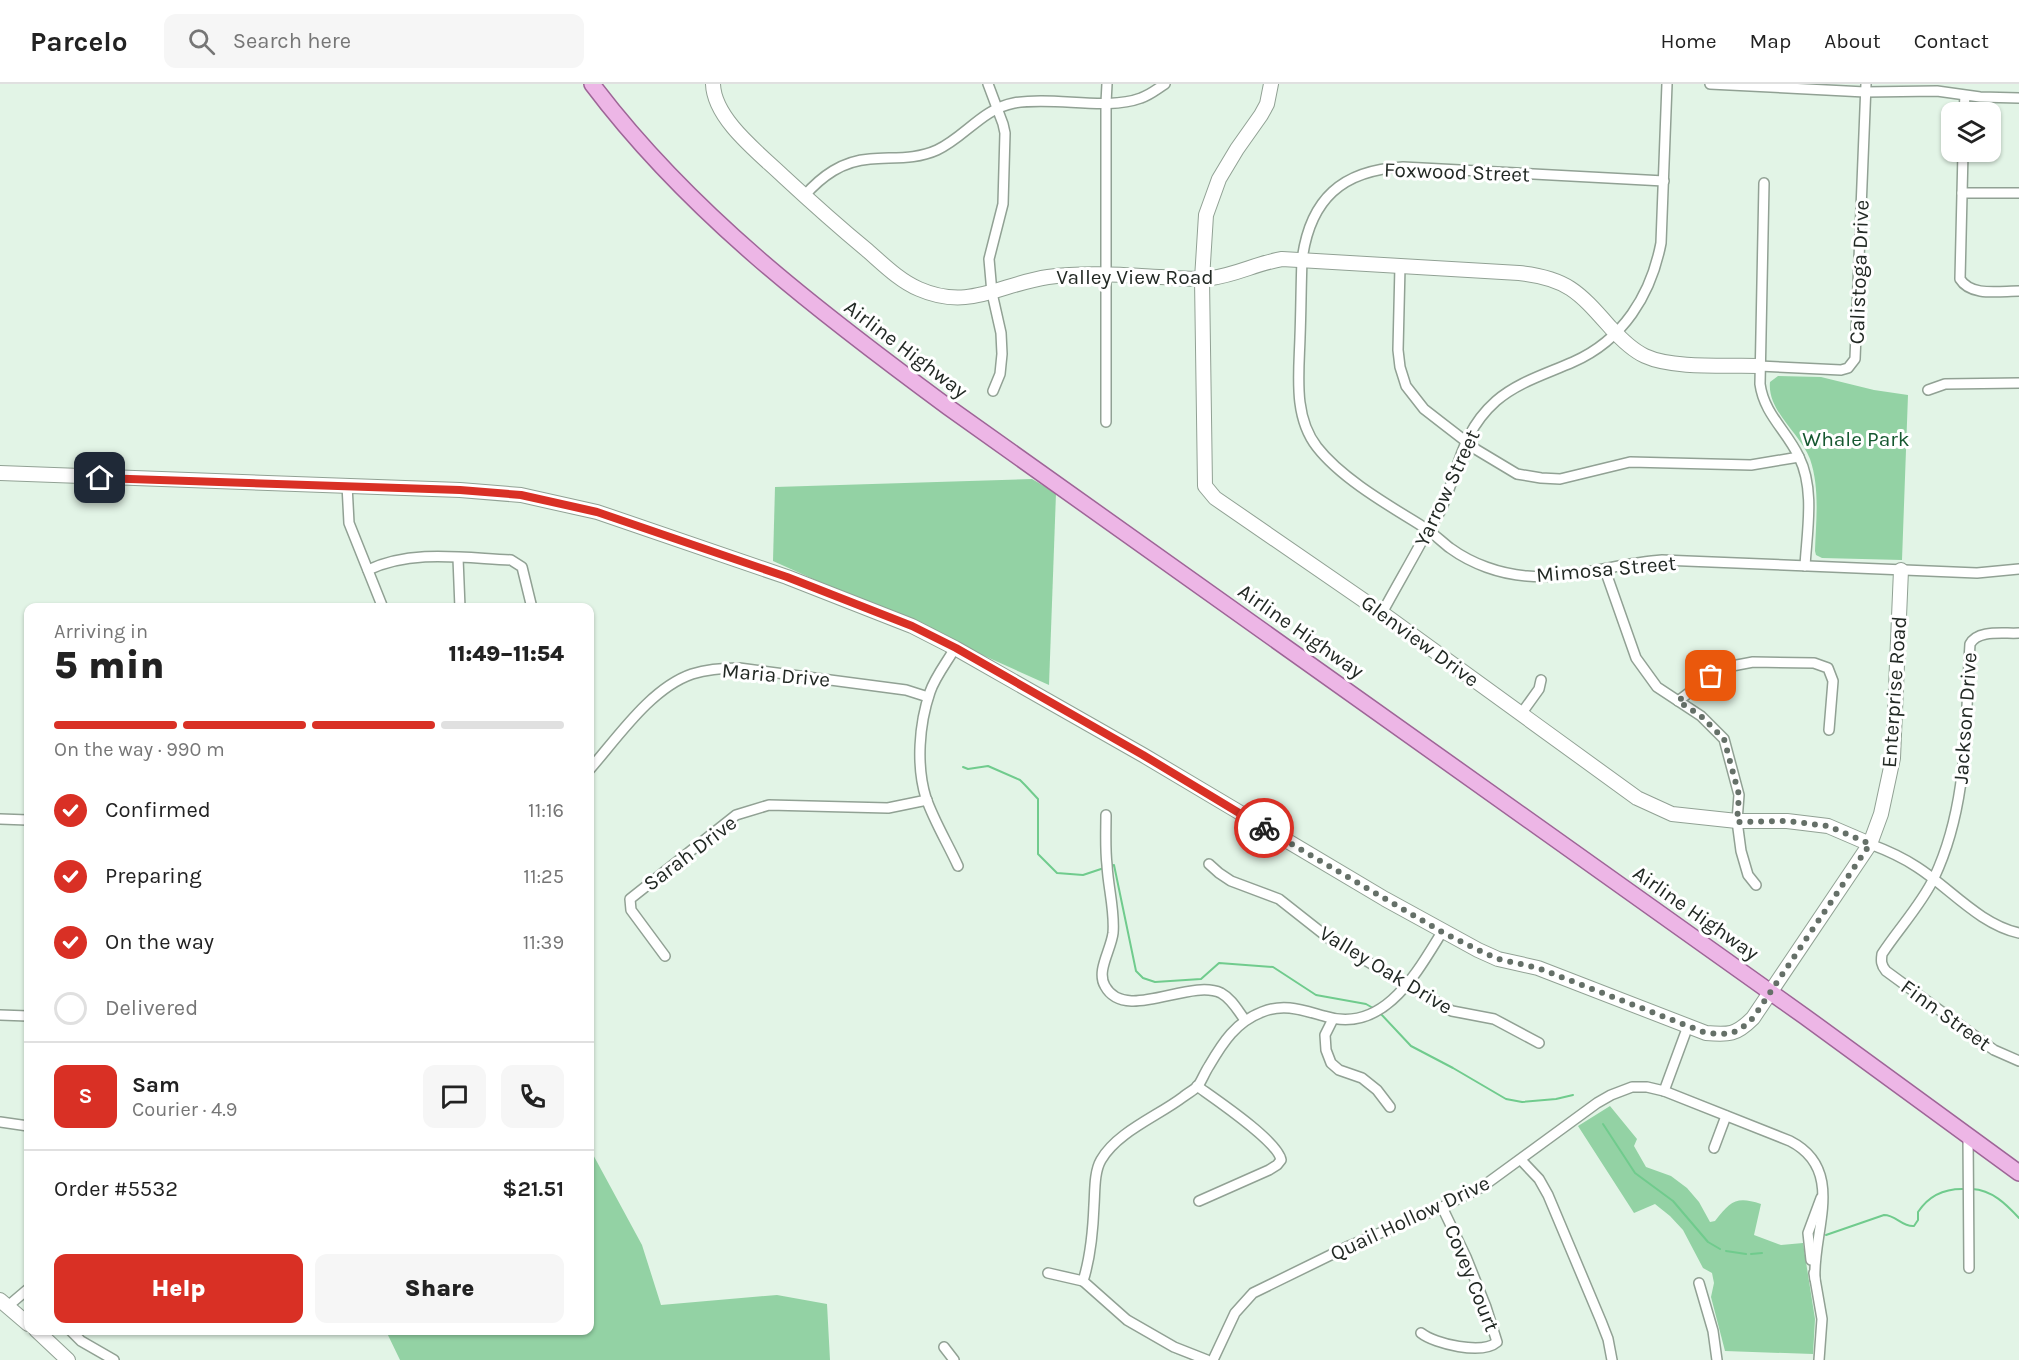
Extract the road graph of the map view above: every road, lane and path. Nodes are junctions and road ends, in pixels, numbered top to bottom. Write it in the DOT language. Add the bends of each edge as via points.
graph roads {
  1 [pos="592,84"];
  2 [pos="713,84"];
  3 [pos="988,84"];
  4 [pos="1107,84"];
  5 [pos="1165,84"];
  6 [pos="1271,84"];
  7 [pos="1667,84"];
  8 [pos="1710,84"];
  9 [pos="1865,88"];
  10 [pos="1965,96"];
  11 [pos="2019,98"];
  12 [pos="1965,102"];
  13 [pos="1106,103"];
  14 [pos="998,108"];
  15 [pos="1963,162"];
  16 [pos="1664,181"];
  17 [pos="1764,183"];
  18 [pos="1962,193"];
  19 [pos="2019,193"];
  20 [pos="804,196"];
  21 [pos="1302,260"];
  22 [pos="1400,267"];
  23 [pos="1106,274"];
  24 [pos="1202,279"];
  25 [pos="2019,291"];
  26 [pos="992,293"];
  27 [pos="1616,333"];
  28 [pos="1760,366"];
  29 [pos="2019,383"];
  30 [pos="1928,390"];
  31 [pos="993,391"];
  32 [pos="1106,423"];
  33 [pos="1466,442"];
  34 [pos="1799,457"];
  35 [pos="0,474"];
  36 [pos="347,485"];
  37 [pos="1429,530"];
  38 [pos="458,558"];
  39 [pos="1805,566"];
  40 [pos="2019,569"];
  41 [pos="368,570"];
  42 [pos="1605,570"];
  43 [pos="1901,570"];
  44 [pos="381,603"];
  45 [pos="460,603"];
  46 [pos="531,603"];
  47 [pos="1382,613"];
  48 [pos="2019,633"];
  49 [pos="956,648"];
  50 [pos="1541,680"];
  51 [pos="928,697"];
  52 [pos="1678,701"];
  53 [pos="1521,714"];
  54 [pos="1829,730"];
  55 [pos="594,764"];
  56 [pos="927,800"];
  57 [pos="1106,814"];
  58 [pos="0,819"];
  59 [pos="24,820"];
  60 [pos="1737,822"];
  61 [pos="1870,844"];
  62 [pos="1209,864"];
  63 [pos="958,866"];
  64 [pos="1933,879"];
  65 [pos="1756,885"];
  66 [pos="1442,932"];
  67 [pos="2019,933"];
  68 [pos="665,956"];
  69 [pos="1881,960"];
  70 [pos="1406,985"];
  71 [pos="1769,991"];
  72 [pos="0,1015"];
  73 [pos="24,1016"];
  74 [pos="1333,1019"];
  75 [pos="1245,1020"];
  76 [pos="1688,1026"];
  77 [pos="1539,1043"];
  78 [pos="2019,1061"];
  79 [pos="1197,1086"];
  80 [pos="1664,1091"];
  81 [pos="1390,1107"];
  82 [pos="1726,1116"];
  83 [pos="0,1122"];
  84 [pos="24,1125"];
  85 [pos="1968,1136"];
  86 [pos="1714,1148"];
  87 [pos="1521,1160"];
  88 [pos="2019,1173"];
  89 [pos="1199,1201"];
  90 [pos="1442,1207"];
  91 [pos="1969,1268"];
  92 [pos="1048,1273"];
  93 [pos="1083,1281"];
  94 [pos="1699,1283"];
  95 [pos="24,1291"];
  96 [pos="4,1303"];
  97 [pos="24,1320"];
  98 [pos="1420,1333"];
  99 [pos="41,1335"];
  100 [pos="75,1335"];
  101 [pos="944,1347"];
  102 [pos="68,1360"];
  103 [pos="114,1360"];
  104 [pos="954,1360"];
  105 [pos="1207,1360"];
  106 [pos="1213,1360"];
  107 [pos="1612,1360"];
  108 [pos="1717,1360"];
  109 [pos="1819,1360"];
  1 -- 71 [label="main road, Airline Highway" via="635,137 708,212 863,345"];
  2 -- 20 [label="street, Valley View Road" via="718,104 742,137"];
  3 -- 14 [label="street"];
  4 -- 13 [label="street"];
  5 -- 13 [label="street" via="1140,98"];
  6 -- 24 [label="street, Glenview Drive" via="1261,116 1224,169 1212,196 1204,232"];
  7 -- 16 [label="street, Yarrow Street"];
  8 -- 9 [label="street"];
  9 -- 10 [label="street"];
  9 -- 28 [label="street, Calistoga Drive" via="1855,359 1841,370"];
  10 -- 11 [label="street"];
  10 -- 12 [label="street"];
  13 -- 14 [label="street" via="1033,101"];
  13 -- 23 [label="street"];
  14 -- 20 [label="street" via="938,150 910,158 849,163 825,176"];
  14 -- 26 [label="street" via="1005,133 1004,194 989,259"];
  15 -- 18 [label="street"];
  16 -- 21 [label="street, Foxwood Street" via="1403,167 1371,170 1347,181 1320,207 1307,231"];
  16 -- 27 [label="street, Yarrow Street" via="1657,262 1636,309"];
  17 -- 28 [label="street"];
  18 -- 19 [label="street"];
  18 -- 25 [label="street" via="1960,279 1972,291"];
  20 -- 26 [label="street, Valley View Road" via="913,286 955,297"];
  21 -- 22 [label="street, Valley View Road"];
  21 -- 24 [label="street, Valley View Road" via="1272,261 1226,276"];
  21 -- 37 [label="street, Mimosa Street" via="1299,399 1310,435 1338,468"];
  22 -- 27 [label="street, Valley View Road" via="1550,277 1577,292"];
  22 -- 33 [label="street" via="1398,350 1404,380 1424,409"];
  23 -- 24 [label="street, Valley View Road"];
  23 -- 26 [label="street, Valley View Road" via="1048,277"];
  23 -- 32 [label="street"];
  24 -- 47 [label="street, Glenview Drive" via="1205,486 1215,498"];
  26 -- 31 [label="street" via="1002,333 1000,374"];
  27 -- 28 [label="street, Valley View Road" via="1637,351 1657,361"];
  27 -- 33 [label="street, Yarrow Street" via="1585,356 1504,394"];
  28 -- 34 [label="street" via="1765,403"];
  29 -- 30 [label="street" via="1945,384"];
  33 -- 34 [label="street" via="1517,474 1560,479 1630,462 1751,465"];
  33 -- 37 [label="street, Yarrow Street"];
  34 -- 39 [label="street" via="1808,488"];
  35 -- 36 [label="street, Enterprise Road"];
  36 -- 41 [label="street" via="349,522"];
  36 -- 49 [label="street, Enterprise Road" via="521,495 597,512 787,577 899,620"];
  37 -- 42 [label="street, Mimosa Street" via="1461,555 1511,574 1539,576"];
  37 -- 47 [label="street, Yarrow Street"];
  38 -- 41 [label="street" via="399,559"];
  38 -- 45 [label="street"];
  38 -- 46 [label="street" via="511,560 522,567"];
  39 -- 42 [label="street, Mimosa Street" via="1662,560"];
  39 -- 43 [label="street, Mimosa Street"];
  40 -- 43 [label="street, Mimosa Street" via="1977,573"];
  41 -- 44 [label="street"];
  42 -- 52 [label="street" via="1636,658 1657,687"];
  43 -- 61 [label="street, Enterprise Road" via="1893,758"];
  47 -- 53 [label="street, Glenview Drive"];
  48 -- 64 [label="street, Jackson Drive" via="1984,634 1970,644 1962,783 1949,840"];
  49 -- 51 [label="street"];
  49 -- 66 [label="street, Enterprise Road"];
  50 -- 53 [label="street"];
  51 -- 55 [label="street, Maria Drive" via="906,690 739,668 713,669 670,685 649,702"];
  51 -- 56 [label="street" via="920,754"];
  52 -- 54 [label="street" via="1711,676 1732,666 1753,662 1814,663 1828,668 1833,681"];
  52 -- 60 [label="street" via="1701,716 1724,739 1739,795"];
  53 -- 60 [label="street, Glenview Drive" via="1637,798 1672,814"];
  56 -- 63 [label="street"];
  56 -- 68 [label="street, Sarah Drive" via="888,808 769,805 736,815 630,898 631,910"];
  57 -- 75 [label="street" via="1113,931 1102,977 1105,987 1130,1003 1189,991 1213,991 1227,998"];
  58 -- 59 [label="street"];
  60 -- 61 [label="street, Glenview Drive" via="1787,821 1828,826"];
  60 -- 65 [label="street" via="1748,875"];
  61 -- 64 [label="street, Glenview Drive" via="1902,858"];
  61 -- 71 [label="street, Enterprise Road"];
  62 -- 70 [label="street, Valley Oak Drive" via="1231,881 1288,904 1331,940"];
  64 -- 67 [label="street, Glenview Drive" via="1986,918"];
  64 -- 69 [label="street, Jackson Drive"];
  66 -- 70 [label="street"];
  66 -- 76 [label="street, Enterprise Road" via="1498,959 1538,968"];
  69 -- 78 [label="street, Finn Street" via="1886,971 1994,1050"];
  70 -- 74 [label="street" via="1374,1014 1354,1020"];
  70 -- 77 [label="street, Valley Oak Drive" via="1452,1011 1494,1019"];
  71 -- 76 [label="street, Enterprise Road" via="1753,1018 1727,1035"];
  71 -- 85 [label="main road, Airline Highway"];
  72 -- 73 [label="street"];
  74 -- 75 [label="street" via="1286,1007"];
  74 -- 81 [label="street" via="1325,1035 1331,1063 1362,1078"];
  75 -- 79 [label="street" via="1222,1044"];
  76 -- 80 [label="street"];
  79 -- 89 [label="street" via="1252,1127 1281,1160 1269,1170"];
  79 -- 93 [label="street" via="1120,1138 1100,1161 1088,1268"];
  80 -- 82 [label="street, Quail Hollow Drive"];
  80 -- 87 [label="street, Quail Hollow Drive" via="1632,1087 1611,1095"];
  82 -- 86 [label="street"];
  82 -- 109 [label="street, Quail Hollow Drive" via="1802,1148 1821,1177 1822,1220 1815,1263 1822,1319"];
  83 -- 84 [label="street"];
  85 -- 88 [label="main road, Airline Highway"];
  85 -- 91 [label="street"];
  87 -- 90 [label="street, Quail Hollow Drive" via="1482,1187"];
  87 -- 107 [label="street" via="1548,1195 1608,1339"];
  90 -- 98 [label="street, Covey Court" via="1486,1307 1497,1342 1490,1347 1458,1346 1442,1344"];
  90 -- 106 [label="street, Quail Hollow Drive" via="1349,1246 1253,1293 1235,1314"];
  92 -- 93 [label="street"];
  93 -- 105 [label="street" via="1126,1320"];
  94 -- 108 [label="street"];
  95 -- 96 [label="street"];
  96 -- 97 [label="street"];
  99 -- 102 [label="street"];
  100 -- 103 [label="street"];
  101 -- 104 [label="street"];
}
